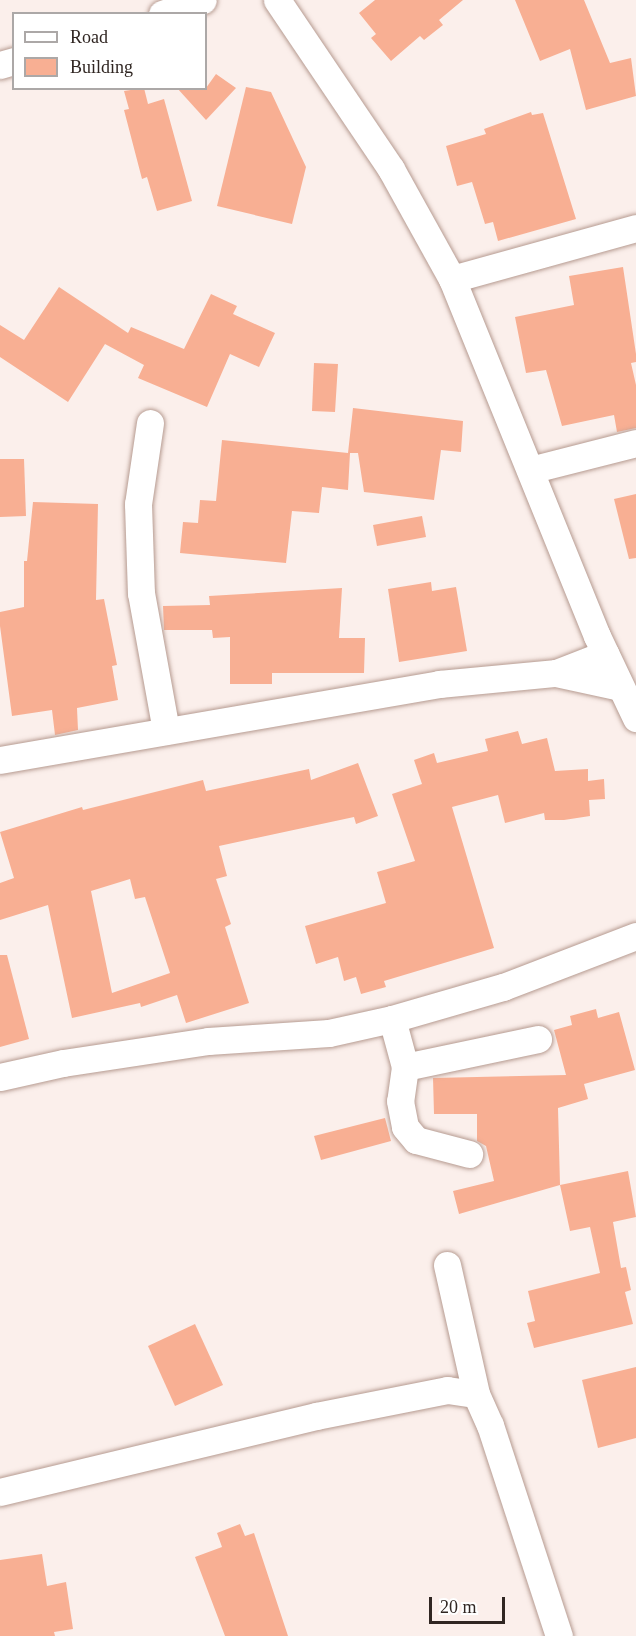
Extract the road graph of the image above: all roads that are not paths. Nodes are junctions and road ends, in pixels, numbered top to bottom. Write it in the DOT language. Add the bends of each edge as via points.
graph roads {
  1 [pos="203,0"];
  2 [pos="278,0"];
  3 [pos="168,12"];
  4 [pos="636,228"];
  5 [pos="452,279"];
  6 [pos="150,423"];
  7 [pos="636,443"];
  8 [pos="530,470"];
  9 [pos="605,654"];
  10 [pos="556,673"];
  11 [pos="621,687"];
  12 [pos="636,718"];
  13 [pos="166,731"];
  14 [pos="0,760"];
  15 [pos="636,936"];
  16 [pos="393,1019"];
  17 [pos="538,1039"];
  18 [pos="405,1067"];
  19 [pos="0,1077"];
  20 [pos="469,1154"];
  21 [pos="447,1264"];
  22 [pos="476,1394"];
  23 [pos="0,1492"];
  24 [pos="559,1636"];
  1 -- 3 [label="street"];
  2 -- 5 [label="street" via="391,169"];
  4 -- 5 [label="street"];
  5 -- 8 [label="street"];
  6 -- 13 [label="street" via="138,504 141,593"];
  7 -- 8 [label="street"];
  8 -- 9 [label="street"];
  9 -- 10 [label="street"];
  9 -- 11 [label="street"];
  10 -- 11 [label="street"];
  10 -- 13 [label="street" via="439,684"];
  11 -- 12 [label="street"];
  13 -- 14 [label="street"];
  15 -- 16 [label="street" via="503,987"];
  16 -- 18 [label="street"];
  16 -- 19 [label="street" via="328,1033 208,1041"];
  17 -- 18 [label="street"];
  18 -- 20 [label="street" via="400,1101 405,1127 416,1140"];
  21 -- 22 [label="street"];
  22 -- 23 [label="street" via="447,1390 316,1416"];
  22 -- 24 [label="street" via="490,1425"];
}
